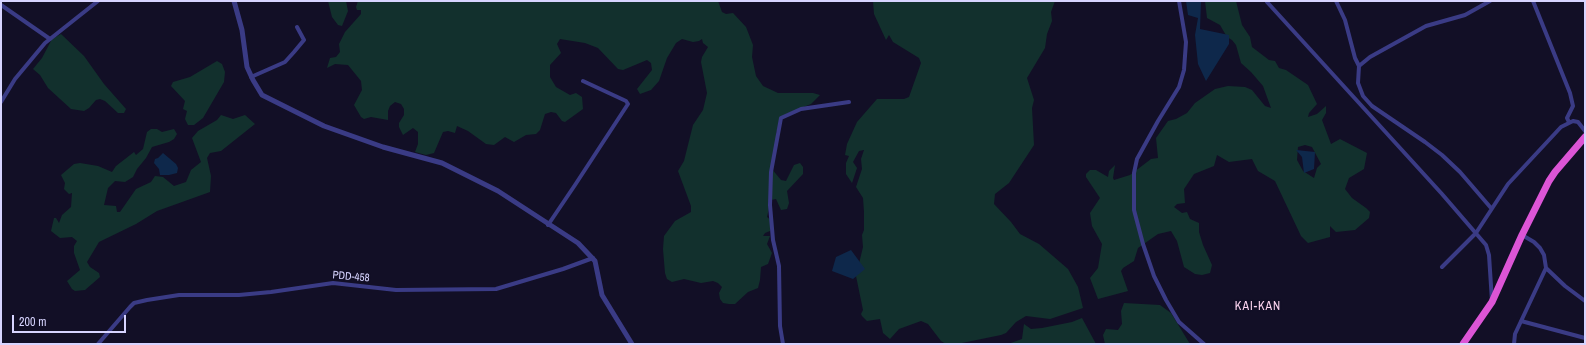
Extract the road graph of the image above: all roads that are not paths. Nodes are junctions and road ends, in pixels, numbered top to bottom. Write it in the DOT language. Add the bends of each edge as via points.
graph roads {
  1 [pos="98,1"];
  2 [pos="234,1"];
  3 [pos="1179,1"];
  4 [pos="1336,1"];
  5 [pos="1490,1"];
  6 [pos="1267,2"];
  7 [pos="1534,2"];
  8 [pos="1,5"];
  9 [pos="297,27"];
  10 [pos="50,39"];
  11 [pos="1359,66"];
  12 [pos="251,77"];
  13 [pos="583,81"];
  14 [pos="1,102"];
  15 [pos="849,102"];
  16 [pos="1569,122"];
  17 [pos="1585,131"];
  18 [pos="1585,137"];
  19 [pos="1491,208"];
  20 [pos="548,225"];
  21 [pos="1476,233"];
  22 [pos="1522,235"];
  23 [pos="593,258"];
  24 [pos="1442,267"];
  25 [pos="1546,268"];
  26 [pos="1585,301"];
  27 [pos="1492,302"];
  28 [pos="1521,321"];
  29 [pos="1585,338"];
  30 [pos="98,344"];
  31 [pos="632,344"];
  32 [pos="783,344"];
  33 [pos="1204,344"];
  34 [pos="1463,344"];
  35 [pos="1514,344"];
  1 -- 10 [label="street"];
  2 -- 12 [label="street"];
  3 -- 33 [label="street" via="1186,42 1184,70 1179,87 1137,159 1134,173 1134,210 1154,276 1166,300 1179,322"];
  4 -- 11 [label="street" via="1345,20"];
  5 -- 11 [label="street" via="1465,15 1426,26 1370,57"];
  6 -- 21 [label="street"];
  7 -- 16 [label="street" via="1570,93 1573,106 1567,118"];
  8 -- 10 [label="street"];
  9 -- 12 [label="street" via="304,40 294,52 284,62"];
  10 -- 14 [label="street" via="18,75"];
  11 -- 19 [label="street" via="1360,91 1372,106 1442,155"];
  12 -- 20 [label="street" via="258,91 268,99 324,126 383,147 442,163 498,191"];
  13 -- 20 [label="street" via="628,104"];
  15 -- 32 [label="street" via="801,109 781,118 771,172 770,205 773,240 779,266 780,326"];
  16 -- 17 [label="street" via="1578,122"];
  16 -- 19 [label="street" via="1561,126 1529,160"];
  18 -- 22 [label="highway" via="1555,172"];
  19 -- 21 [label="street"];
  20 -- 23 [label="street" via="578,243"];
  21 -- 24 [label="street"];
  21 -- 27 [label="street" via="1488,249"];
  22 -- 25 [label="street" via="1540,248"];
  22 -- 27 [label="highway"];
  23 -- 30 [label="street, PDD-458 / PDD-458" via="496,289 396,290 332,283 271,292 179,295 147,300 134,303"];
  23 -- 31 [label="street" via="602,295"];
  25 -- 26 [label="street"];
  25 -- 28 [label="street"];
  27 -- 34 [label="highway"];
  28 -- 29 [label="street"];
  28 -- 35 [label="street"];
}
